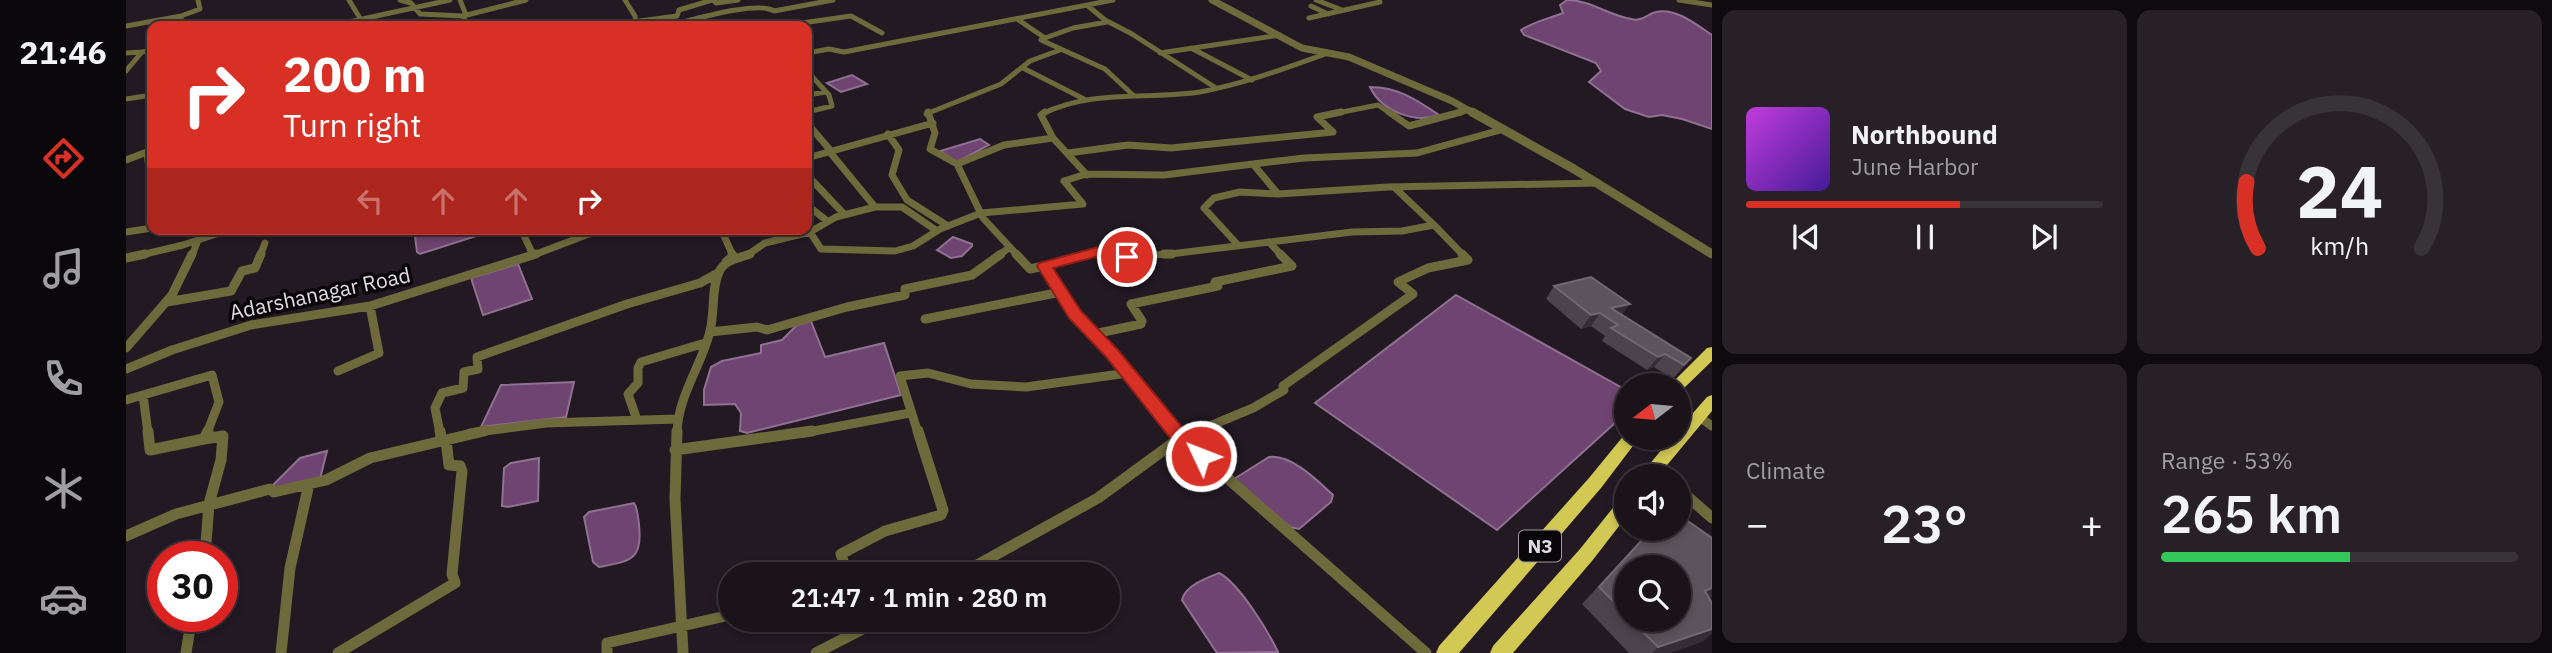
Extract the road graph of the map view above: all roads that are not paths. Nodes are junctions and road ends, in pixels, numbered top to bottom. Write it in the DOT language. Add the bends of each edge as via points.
graph roads {
  1 [pos="198,0"];
  2 [pos="349,0"];
  3 [pos="400,0"];
  4 [pos="450,0"];
  5 [pos="460,0"];
  6 [pos="526,0"];
  7 [pos="625,0"];
  8 [pos="713,0"];
  9 [pos="738,0"];
  10 [pos="833,0"];
  11 [pos="1113,0"];
  12 [pos="1212,0"];
  13 [pos="1317,0"];
  14 [pos="1679,0"];
  15 [pos="1380,2"];
  16 [pos="1712,5"];
  17 [pos="1088,6"];
  18 [pos="1311,6"];
  19 [pos="413,8"];
  20 [pos="1344,10"];
  21 [pos="774,11"];
  22 [pos="1328,14"];
  23 [pos="181,16"];
  24 [pos="465,16"];
  25 [pos="1309,18"];
  26 [pos="1017,19"];
  27 [pos="361,20"];
  28 [pos="154,21"];
  29 [pos="182,21"];
  30 [pos="356,21"];
  31 [pos="466,21"];
  32 [pos="635,21"];
  33 [pos="651,21"];
  34 [pos="691,21"];
  35 [pos="777,21"];
  36 [pos="799,21"];
  37 [pos="147,22"];
  38 [pos="1109,22"];
  39 [pos="126,26"];
  40 [pos="882,33"];
  41 [pos="1280,35"];
  42 [pos="1045,38"];
  43 [pos="1191,48"];
  44 [pos="1060,50"];
  45 [pos="147,51"];
  46 [pos="142,52"];
  47 [pos="812,52"];
  48 [pos="126,53"];
  49 [pos="1160,53"];
  50 [pos="1328,53"];
  51 [pos="1023,68"];
  52 [pos="126,71"];
  53 [pos="812,77"];
  54 [pos="1252,80"];
  55 [pos="1216,89"];
  56 [pos="826,92"];
  57 [pos="812,94"];
  58 [pos="147,96"];
  59 [pos="1134,96"];
  60 [pos="126,99"];
  61 [pos="1084,99"];
  62 [pos="1470,110"];
  63 [pos="812,111"];
  64 [pos="933,123"];
  65 [pos="812,129"];
  66 [pos="1504,129"];
  67 [pos="888,134"];
  68 [pos="1053,138"];
  69 [pos="830,151"];
  70 [pos="147,152"];
  71 [pos="1068,153"];
  72 [pos="812,156"];
  73 [pos="126,160"];
  74 [pos="957,164"];
  75 [pos="1253,164"];
  76 [pos="1087,174"];
  77 [pos="812,179"];
  78 [pos="1598,183"];
  79 [pos="1394,187"];
  80 [pos="1278,194"];
  81 [pos="875,207"];
  82 [pos="812,209"];
  83 [pos="844,214"];
  84 [pos="981,214"];
  85 [pos="826,220"];
  86 [pos="1434,225"];
  87 [pos="948,226"];
  88 [pos="147,229"];
  89 [pos="812,230"];
  90 [pos="937,231"];
  91 [pos="126,232"];
  92 [pos="198,235"];
  93 [pos="201,235"];
  94 [pos="523,235"];
  95 [pos="585,235"];
  96 [pos="724,235"];
  97 [pos="798,235"];
  98 [pos="812,235"];
  99 [pos="1269,242"];
  100 [pos="265,243"];
  101 [pos="1238,245"];
  102 [pos="1010,247"];
  103 [pos="1712,254"];
  104 [pos="533,255"];
  105 [pos="128,260"];
  106 [pos="725,263"];
  107 [pos="1044,266"];
  108 [pos="718,273"];
  109 [pos="1061,292"];
  110 [pos="167,302"];
  111 [pos="370,306"];
  112 [pos="925,318"];
  113 [pos="710,332"];
  114 [pos="1094,334"];
  115 [pos="705,343"];
  116 [pos="126,348"];
  117 [pos="1712,352"];
  118 [pos="126,369"];
  119 [pos="338,371"];
  120 [pos="1128,373"];
  121 [pos="1691,373"];
  122 [pos="143,395"];
  123 [pos="126,400"];
  124 [pos="1712,401"];
  125 [pos="910,413"];
  126 [pos="1698,416"];
  127 [pos="677,419"];
  128 [pos="637,420"];
  129 [pos="1712,426"];
  130 [pos="1180,438"];
  131 [pos="204,439"];
  132 [pos="444,441"];
  133 [pos="676,450"];
  134 [pos="1621,450"];
  135 [pos="1660,464"];
  136 [pos="309,484"];
  137 [pos="1691,499"];
  138 [pos="209,504"];
  139 [pos="1712,518"];
  140 [pos="1614,519"];
  141 [pos="126,536"];
  142 [pos="206,541"];
  143 [pos="843,562"];
  144 [pos="983,562"];
  145 [pos="718,617"];
  146 [pos="681,625"];
  147 [pos="189,632"];
  148 [pos="850,632"];
  149 [pos="186,653"];
  150 [pos="281,653"];
  151 [pos="338,653"];
  152 [pos="607,653"];
  153 [pos="683,653"];
  154 [pos="816,653"];
  155 [pos="1426,653"];
  156 [pos="1446,653"];
  157 [pos="1500,653"];
  1 -- 23 [label="street" via="200,9"];
  2 -- 27 [label="street"];
  3 -- 19 [label="street"];
  4 -- 19 [label="street"];
  5 -- 24 [label="street"];
  6 -- 24 [label="street"];
  7 -- 32 [label="street"];
  8 -- 9 [label="street"];
  8 -- 33 [label="street" via="679,10 677,16"];
  10 -- 21 [label="street"];
  11 -- 17 [label="street"];
  12 -- 41 [label="street"];
  13 -- 20 [label="street"];
  14 -- 16 [label="street"];
  15 -- 20 [label="street"];
  17 -- 26 [label="street"];
  17 -- 38 [label="street"];
  18 -- 22 [label="street"];
  19 -- 24 [label="street" via="429,16"];
  19 -- 27 [label="street"];
  20 -- 22 [label="street"];
  21 -- 34 [label="street" via="748,9"];
  21 -- 35 [label="street"];
  22 -- 25 [label="street"];
  23 -- 28 [label="street"];
  23 -- 29 [label="street"];
  24 -- 31 [label="street"];
  26 -- 42 [label="street"];
  26 -- 47 [label="street" via="844,52"];
  27 -- 30 [label="street"];
  36 -- 40 [label="street" via="853,16"];
  37 -- 39 [label="street"];
  38 -- 42 [label="street"];
  38 -- 49 [label="street"];
  41 -- 43 [label="street"];
  41 -- 50 [label="street" via="1302,48"];
  42 -- 44 [label="street" via="1041,40"];
  43 -- 49 [label="street"];
  43 -- 54 [label="street"];
  44 -- 51 [label="street" via="1033,59"];
  44 -- 59 [label="street" via="1105,69"];
  45 -- 46 [label="street"];
  46 -- 48 [label="street"];
  46 -- 52 [label="street"];
  49 -- 55 [label="street"];
  50 -- 54 [label="street"];
  50 -- 62 [label="street" via="1367,64"];
  51 -- 61 [label="street"];
  51 -- 64 [label="street" via="1001,84 926,113"];
  53 -- 56 [label="street"];
  54 -- 55 [label="street"];
  55 -- 59 [label="street"];
  56 -- 57 [label="street"];
  56 -- 63 [label="street" via="831,107"];
  58 -- 60 [label="street"];
  59 -- 61 [label="street"];
  61 -- 68 [label="street" via="1041,115"];
  62 -- 66 [label="street"];
  62 -- 71 [label="street" via="1409,126 1378,105 1317,117 1333,132"];
  64 -- 67 [label="street"];
  64 -- 74 [label="street" via="936,134 930,149"];
  65 -- 69 [label="street"];
  66 -- 75 [label="street" via="1417,153"];
  66 -- 78 [label="street"];
  67 -- 69 [label="street"];
  67 -- 87 [label="street" via="899,150 892,175 903,195"];
  68 -- 71 [label="street"];
  68 -- 74 [label="street" via="1004,145"];
  69 -- 72 [label="street"];
  69 -- 81 [label="street"];
  70 -- 73 [label="street"];
  71 -- 76 [label="street"];
  74 -- 84 [label="street"];
  75 -- 76 [label="street" via="1153,175"];
  75 -- 80 [label="street"];
  76 -- 84 [label="street" via="1063,181 1083,204"];
  77 -- 83 [label="street"];
  78 -- 79 [label="street"];
  78 -- 103 [label="street"];
  79 -- 80 [label="street"];
  79 -- 86 [label="street"];
  80 -- 101 [label="street" via="1240,192 1205,204 1210,216"];
  81 -- 83 [label="street"];
  81 -- 90 [label="street" via="902,207"];
  82 -- 85 [label="street"];
  83 -- 85 [label="street"];
  84 -- 87 [label="street"];
  84 -- 102 [label="street"];
  85 -- 89 [label="street"];
  86 -- 99 [label="street"];
  86 -- 130 [label="street" via="1468,260 1428,268 1398,282 1413,294 1283,386 1284,390"];
  87 -- 90 [label="street"];
  88 -- 91 [label="street"];
  90 -- 98 [label="street" via="895,251 821,249"];
  92 -- 105 [label="street"];
  93 -- 110 [label="street" via="189,266"];
  94 -- 104 [label="street"];
  95 -- 104 [label="street, Adarshanagar Road"];
  96 -- 106 [label="street" via="733,256"];
  97 -- 106 [label="street" via="765,243"];
  99 -- 101 [label="street"];
  99 -- 114 [label="street" via="1292,266 1131,304 1141,324"];
  100 -- 110 [label="street" via="255,268 242,271 232,291"];
  101 -- 107 [label="street" via="1144,253 1110,261 1098,252"];
  102 -- 107 [label="street" via="1030,269"];
  102 -- 113 [label="street" via="972,275 905,289 905,295 766,330"];
  104 -- 111 [label="street, Adarshanagar Road"];
  106 -- 108 [label="street"];
  107 -- 109 [label="street"];
  108 -- 113 [label="street"];
  108 -- 132 [label="street" via="700,283 477,357 478,369 464,372 463,388 442,393 435,408"];
  109 -- 112 [label="street"];
  109 -- 114 [label="street"];
  110 -- 116 [label="street" via="136,330"];
  111 -- 118 [label="street, Adarshanagar Road" via="251,324"];
  111 -- 119 [label="street" via="379,354"];
  113 -- 115 [label="street"];
  114 -- 120 [label="street"];
  115 -- 127 [label="street"];
  115 -- 128 [label="street" via="641,362 638,383 628,394"];
  117 -- 121 [label="highway"];
  120 -- 125 [label="street" via="1026,387 971,384 928,373 900,376"];
  120 -- 130 [label="street"];
  122 -- 123 [label="street"];
  122 -- 131 [label="street" via="150,450"];
  122 -- 131 [label="street" via="212,375 220,403"];
  124 -- 126 [label="highway"];
  125 -- 133 [label="street"];
  125 -- 143 [label="street" via="941,515 885,531 841,554"];
  126 -- 129 [label="street"];
  126 -- 135 [label="highway"];
  127 -- 128 [label="street"];
  127 -- 133 [label="street"];
  128 -- 132 [label="street" via="546,423 466,433"];
  130 -- 144 [label="street" via="1098,498"];
  130 -- 155 [label="street"];
  131 -- 138 [label="street" via="223,436"];
  132 -- 136 [label="street" via="370,457"];
  132 -- 151 [label="street" via="449,465 460,466 462,471 452,574 455,583"];
  133 -- 146 [label="street"];
  134 -- 156 [label="highway, N3"];
  136 -- 138 [label="street"];
  136 -- 150 [label="street" via="290,568"];
  137 -- 139 [label="street"];
  138 -- 141 [label="street"];
  138 -- 142 [label="street"];
  140 -- 157 [label="highway, N3"];
  145 -- 146 [label="street"];
  146 -- 152 [label="street" via="607,643"];
  146 -- 153 [label="street"];
  147 -- 149 [label="street"];
  148 -- 154 [label="street"];
}
